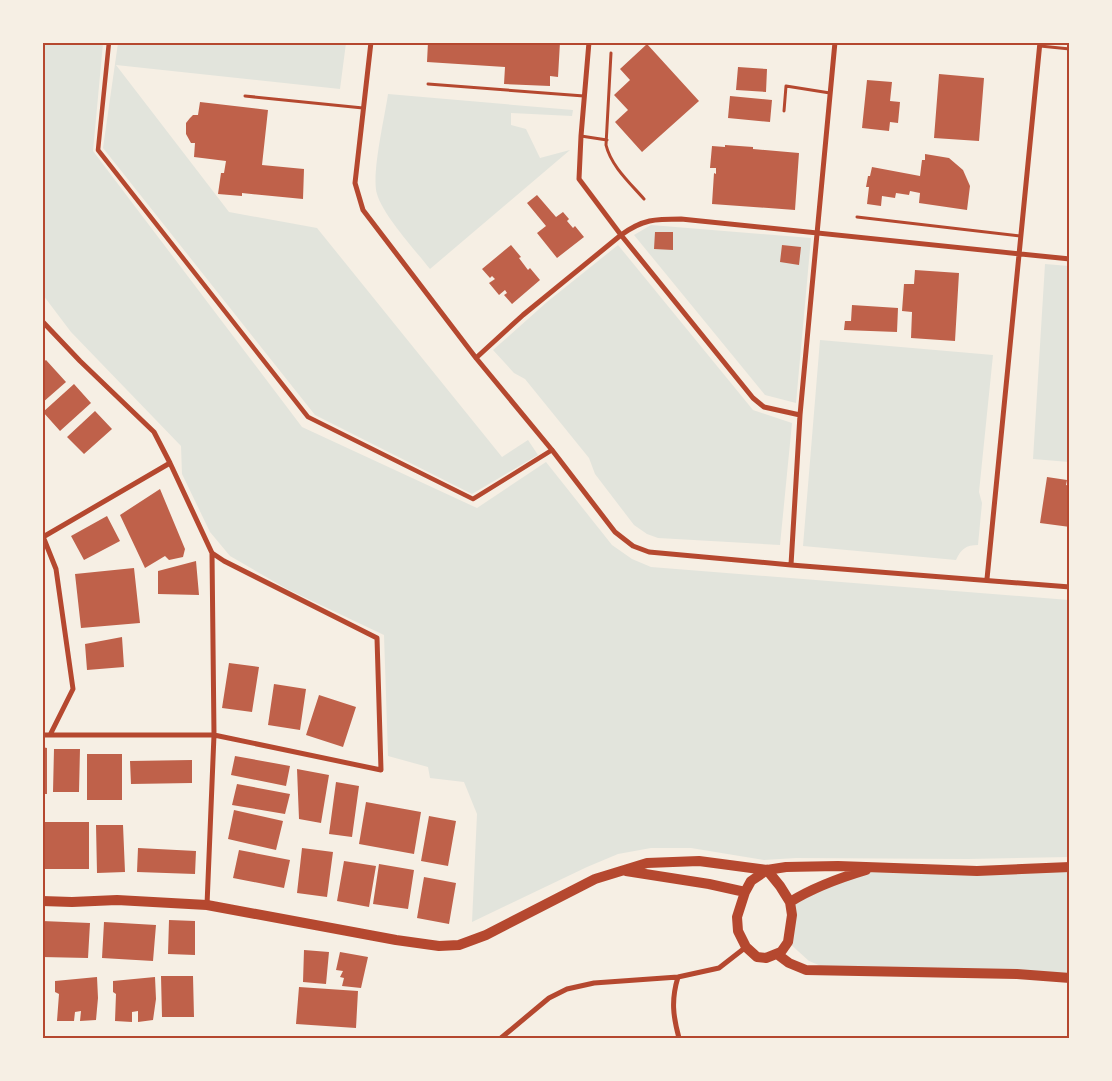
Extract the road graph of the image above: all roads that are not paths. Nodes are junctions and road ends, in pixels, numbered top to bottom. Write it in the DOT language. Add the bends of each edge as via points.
graph roads {
  1 [pos="109,42"];
  2 [pos="371,42"];
  3 [pos="589,42"];
  4 [pos="835,42"];
  5 [pos="1040,44"];
  6 [pos="1070,50"];
  7 [pos="611,52"];
  8 [pos="428,84"];
  9 [pos="831,93"];
  10 [pos="245,96"];
  11 [pos="584,96"];
  12 [pos="363,108"];
  13 [pos="784,111"];
  14 [pos="580,136"];
  15 [pos="607,140"];
  16 [pos="644,199"];
  17 [pos="857,216"];
  18 [pos="818,234"];
  19 [pos="621,235"];
  20 [pos="1021,236"];
  21 [pos="1019,254"];
  22 [pos="1070,259"];
  23 [pos="42,321"];
  24 [pos="476,358"];
  25 [pos="800,415"];
  26 [pos="552,450"];
  27 [pos="170,463"];
  28 [pos="43,536"];
  29 [pos="212,553"];
  30 [pos="791,565"];
  31 [pos="987,579"];
  32 [pos="1070,587"];
  33 [pos="42,735"];
  34 [pos="50,735"];
  35 [pos="214,735"];
  36 [pos="874,867"];
  37 [pos="1070,867"];
  38 [pos="767,870"];
  39 [pos="622,871"];
  40 [pos="745,892"];
  41 [pos="42,901"];
  42 [pos="790,902"];
  43 [pos="207,905"];
  44 [pos="746,947"];
  45 [pos="777,954"];
  46 [pos="678,978"];
  47 [pos="1070,978"];
  48 [pos="501,1038"];
  49 [pos="679,1038"];
  1 -- 26 [label="street" via="98,150 308,417 473,499"];
  2 -- 12 [label="street"];
  3 -- 11 [label="street"];
  4 -- 9 [label="street"];
  5 -- 6 [label="lane"];
  5 -- 20 [label="street"];
  7 -- 15 [label="lane"];
  8 -- 11 [label="lane"];
  9 -- 13 [label="lane" via="786,86"];
  9 -- 18 [label="street"];
  10 -- 12 [label="lane"];
  11 -- 14 [label="street"];
  12 -- 24 [label="street" via="355,183 363,210"];
  14 -- 15 [label="lane"];
  14 -- 19 [label="street" via="579,179"];
  15 -- 16 [label="lane" via="608,154"];
  17 -- 20 [label="lane"];
  18 -- 19 [label="street" via="660,219 634,225"];
  18 -- 21 [label="street"];
  18 -- 25 [label="street"];
  19 -- 24 [label="street" via="522,315"];
  19 -- 25 [label="street" via="753,398 764,407"];
  20 -- 21 [label="street"];
  21 -- 22 [label="street"];
  21 -- 31 [label="street"];
  23 -- 27 [label="street" via="154,432"];
  24 -- 26 [label="street"];
  25 -- 30 [label="street"];
  26 -- 30 [label="street" via="615,532 633,546 649,552"];
  27 -- 28 [label="street"];
  27 -- 29 [label="street"];
  28 -- 34 [label="street" via="56,569 73,689"];
  29 -- 35 [label="street"];
  29 -- 35 [label="street" via="377,638 381,770"];
  30 -- 31 [label="street"];
  31 -- 32 [label="street"];
  33 -- 34 [label="street"];
  34 -- 35 [label="street"];
  35 -- 43 [label="street"];
  36 -- 37 [label="main road" via="977,871"];
  36 -- 38 [label="main road"];
  36 -- 42 [label="main road" via="828,882"];
  38 -- 39 [label="main road" via="698,862 647,863"];
  38 -- 40 [label="main road" via="751,882"];
  38 -- 42 [label="main road"];
  39 -- 40 [label="main road"];
  39 -- 43 [label="main road" via="595,879 486,935 459,945 439,946 396,940"];
  40 -- 44 [label="main road" via="737,918 738,931"];
  41 -- 43 [label="main road" via="117,900"];
  42 -- 45 [label="main road" via="792,915 788,942"];
  44 -- 45 [label="main road" via="757,957"];
  44 -- 46 [label="street" via="720,968"];
  45 -- 47 [label="main road" via="788,963 806,970"];
  46 -- 48 [label="street" via="594,983 567,989 549,998"];
  46 -- 49 [label="street" via="673,1008"];
}
